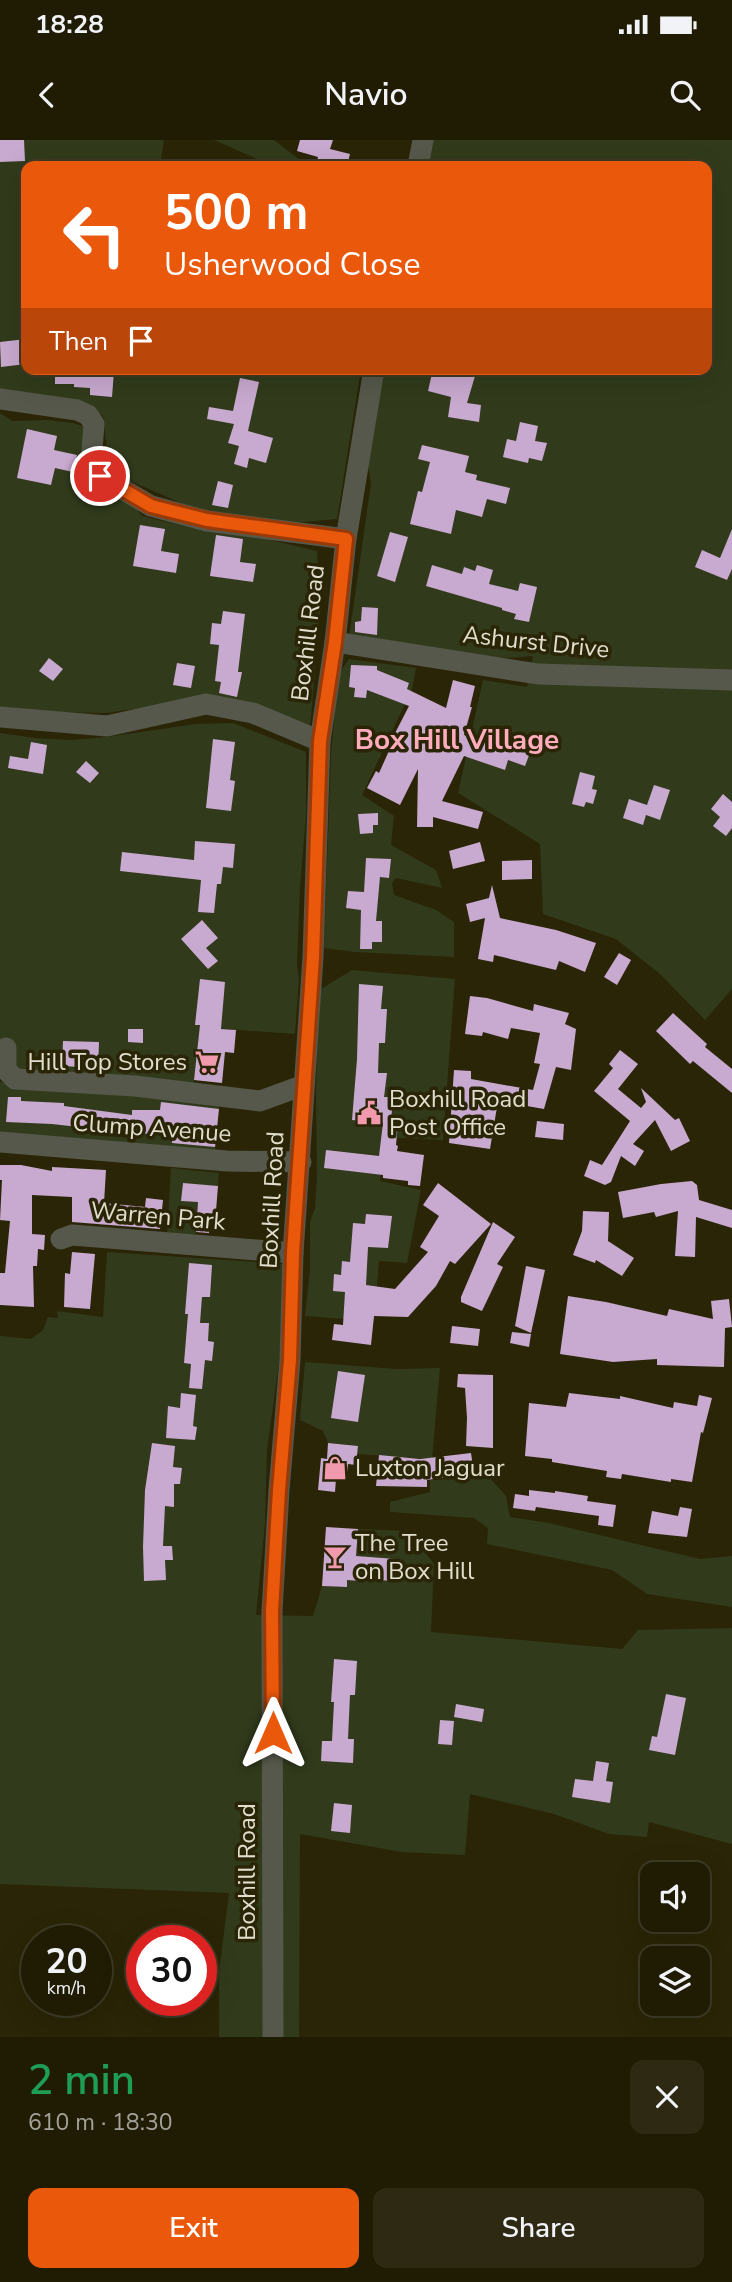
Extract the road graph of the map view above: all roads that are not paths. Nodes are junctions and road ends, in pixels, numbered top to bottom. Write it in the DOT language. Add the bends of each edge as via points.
graph roads {
  1 [pos="423,140"];
  2 [pos="419,161"];
  3 [pos="373,375"];
  4 [pos="0,399"];
  5 [pos="346,539"];
  6 [pos="335,642"];
  7 [pos="732,680"];
  8 [pos="0,717"];
  9 [pos="320,741"];
  10 [pos="6,1048"];
  11 [pos="304,1085"];
  12 [pos="0,1142"];
  13 [pos="301,1162"];
  14 [pos="61,1239"];
  15 [pos="293,1253"];
  16 [pos="274,2037"];
  1 -- 2 [label="street"];
  3 -- 5 [label="street, Boxhill Road"];
  4 -- 5 [label="street" via="88,415 94,424 91,463 100,476 151,506 207,520"];
  5 -- 6 [label="street, Boxhill Road"];
  6 -- 7 [label="street, Ashurst Drive" via="538,674"];
  6 -- 9 [label="street, Boxhill Road"];
  8 -- 9 [label="street" via="107,726 206,704 253,713"];
  9 -- 11 [label="street, Boxhill Road"];
  10 -- 11 [label="street" via="6,1070 15,1079 135,1086 260,1101"];
  11 -- 13 [label="street, Boxhill Road"];
  12 -- 13 [label="street, Clump Avenue" via="227,1161"];
  13 -- 15 [label="street, Boxhill Road"];
  14 -- 15 [label="street, Warren Park" via="72,1235"];
  15 -- 16 [label="street, Boxhill Road" via="272,1611"];
}
